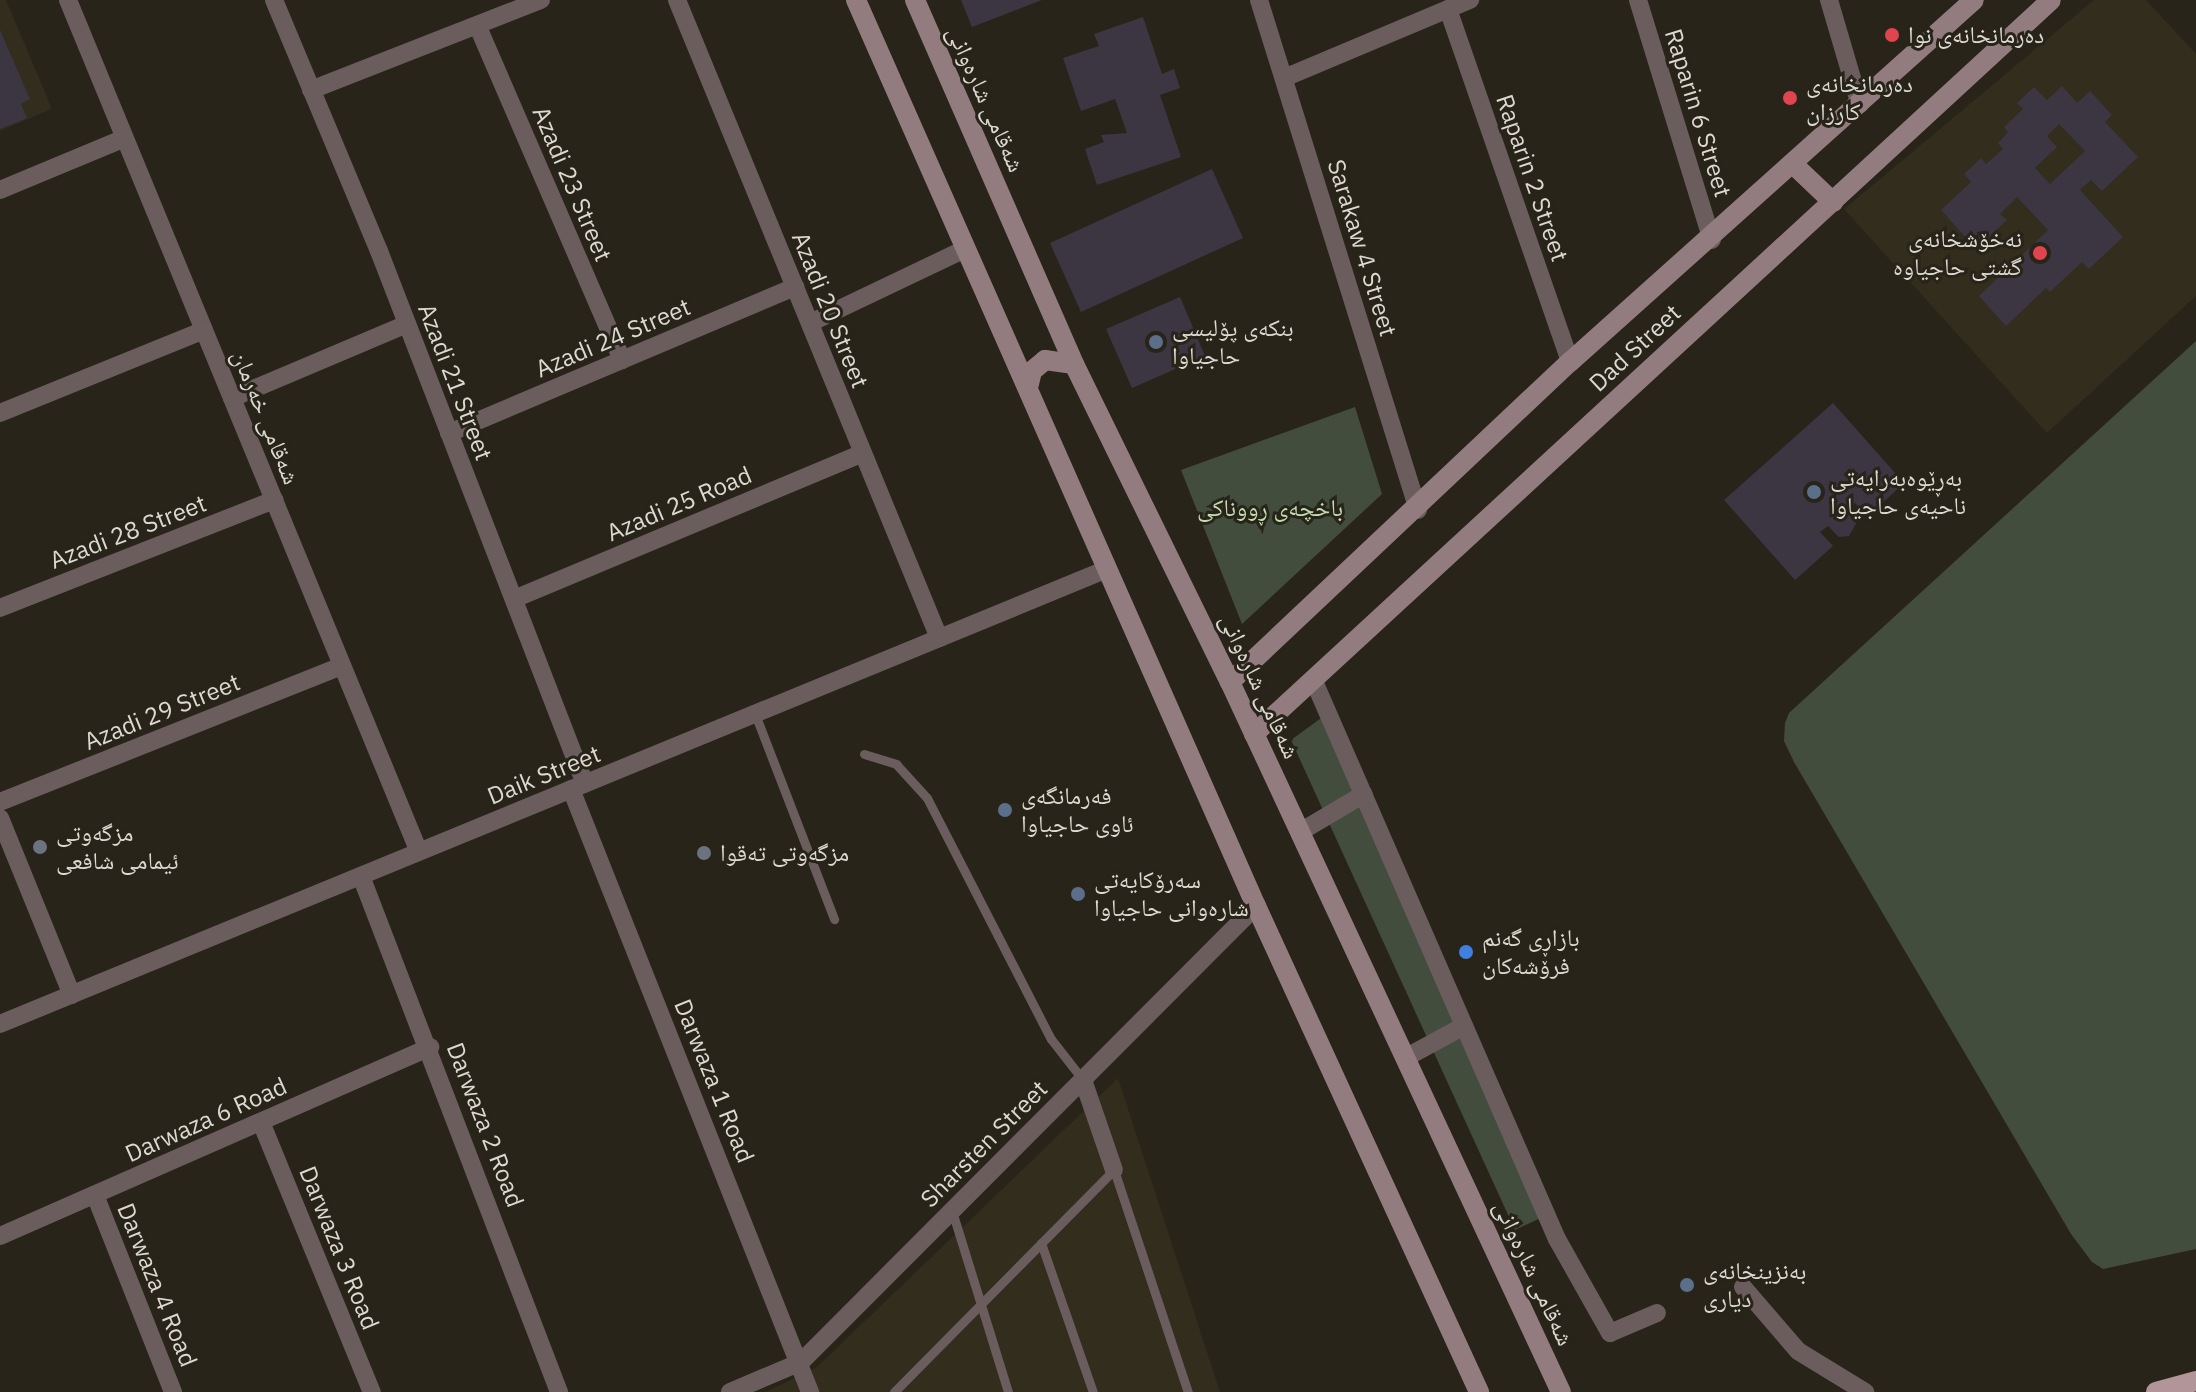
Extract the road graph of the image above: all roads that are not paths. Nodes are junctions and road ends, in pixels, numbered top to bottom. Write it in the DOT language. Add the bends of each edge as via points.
graph roads {
  1 [pos="68,0"];
  2 [pos="274,0"];
  3 [pos="541,0"];
  4 [pos="677,0"];
  5 [pos="856,0"];
  6 [pos="915,0"];
  7 [pos="1259,0"];
  8 [pos="1470,0"];
  9 [pos="1638,0"];
  10 [pos="1829,0"];
  11 [pos="1974,0"];
  12 [pos="2051,0"];
  13 [pos="1448,9"];
  14 [pos="478,27"];
  15 [pos="1284,78"];
  16 [pos="311,90"];
  17 [pos="1860,105"];
  18 [pos="125,138"];
  19 [pos="1794,165"];
  20 [pos="0,190"];
  21 [pos="1833,202"];
  22 [pos="1712,240"];
  23 [pos="965,249"];
  24 [pos="795,287"];
  25 [pos="810,323"];
  26 [pos="407,324"];
  27 [pos="204,330"];
  28 [pos="622,360"];
  29 [pos="1570,362"];
  30 [pos="1074,364"];
  31 [pos="1029,384"];
  32 [pos="232,398"];
  33 [pos="0,413"];
  34 [pos="449,433"];
  35 [pos="863,453"];
  36 [pos="274,500"];
  37 [pos="1418,510"];
  38 [pos="1107,569"];
  39 [pos="514,599"];
  40 [pos="0,608"];
  41 [pos="939,638"];
  42 [pos="342,666"];
  43 [pos="1313,679"];
  44 [pos="1230,682"];
  45 [pos="755,714"];
  46 [pos="1254,734"];
  47 [pos="864,754"];
  48 [pos="578,787"];
  49 [pos="1364,794"];
  50 [pos="0,802"];
  51 [pos="0,818"];
  52 [pos="1300,832"];
  53 [pos="419,852"];
  54 [pos="361,876"];
  55 [pos="1256,906"];
  56 [pos="834,919"];
  57 [pos="72,995"];
  58 [pos="0,1024"];
  59 [pos="1464,1026"];
  60 [pos="430,1047"];
  61 [pos="1405,1058"];
  62 [pos="1083,1080"];
  63 [pos="261,1122"];
  64 [pos="1114,1170"];
  65 [pos="95,1195"];
  66 [pos="952,1211"];
  67 [pos="0,1236"];
  68 [pos="1041,1243"];
  69 [pos="1743,1287"];
  70 [pos="982,1304"];
  71 [pos="1657,1313"];
  72 [pos="801,1362"];
  73 [pos="2196,1381"];
  74 [pos="899,1390"];
  75 [pos="173,1392"];
  76 [pos="372,1392"];
  77 [pos="559,1392"];
  78 [pos="730,1392"];
  79 [pos="810,1392"];
  80 [pos="1008,1392"];
  81 [pos="1093,1392"];
  82 [pos="1188,1392"];
  83 [pos="1479,1392"];
  84 [pos="1561,1392"];
  85 [pos="1865,1392"];
  86 [pos="2156,1392"];
  1 -- 18 [label="street, شەقامی خەرمان"];
  2 -- 16 [label="street, Azadi 21 Street"];
  3 -- 14 [label="street"];
  4 -- 24 [label="street, Azadi 20 Street"];
  5 -- 23 [label="main road"];
  6 -- 30 [label="main road, شەقامی شارەوانی"];
  7 -- 15 [label="street, Sarakaw 4 Street"];
  8 -- 13 [label="street"];
  9 -- 22 [label="street, Raparin 6 Street"];
  10 -- 17 [label="street"];
  11 -- 17 [label="main road, Dad Street"];
  12 -- 21 [label="main road, Dad Street"];
  13 -- 15 [label="street"];
  13 -- 29 [label="street, Raparin 2 Street"];
  14 -- 16 [label="street"];
  14 -- 28 [label="street, Azadi 23 Street"];
  15 -- 37 [label="street, Sarakaw 4 Street"];
  16 -- 26 [label="street, Azadi 21 Street"];
  17 -- 19 [label="main road, Dad Street"];
  18 -- 20 [label="street"];
  18 -- 27 [label="street, شەقامی خەرمان"];
  19 -- 21 [label="main road"];
  19 -- 22 [label="main road, Dad Street"];
  21 -- 43 [label="main road, Dad Street"];
  22 -- 29 [label="main road, Dad Street"];
  23 -- 25 [label="street"];
  23 -- 31 [label="main road"];
  24 -- 25 [label="street, Azadi 20 Street"];
  24 -- 28 [label="street, Azadi 24 Street"];
  25 -- 35 [label="street, Azadi 20 Street"];
  26 -- 32 [label="street"];
  26 -- 34 [label="street, Azadi 21 Street"];
  27 -- 32 [label="street, شەقامی خەرمان"];
  27 -- 33 [label="street"];
  28 -- 34 [label="street, Azadi 24 Street"];
  29 -- 37 [label="main road, Dad Street"];
  30 -- 31 [label="main road" via="1045,360 1032,371"];
  30 -- 44 [label="main road, شەقامی شارەوانی"];
  31 -- 38 [label="main road"];
  32 -- 36 [label="street, شەقامی خەرمان"];
  34 -- 39 [label="street, Azadi 21 Street"];
  35 -- 39 [label="street, Azadi 25 Road"];
  35 -- 41 [label="street, Azadi 20 Street"];
  36 -- 40 [label="street, Azadi 28 Street"];
  36 -- 42 [label="street, شەقامی خەرمان"];
  37 -- 44 [label="main road, Dad Street"];
  38 -- 41 [label="street, Daik Street"];
  38 -- 55 [label="main road"];
  39 -- 48 [label="street, Azadi 21 Street"];
  41 -- 45 [label="street, Daik Street"];
  42 -- 50 [label="street, Azadi 29 Street"];
  42 -- 53 [label="street, شەقامی خەرمان"];
  43 -- 46 [label="main road, Dad Street"];
  43 -- 49 [label="street"];
  44 -- 46 [label="main road, شەقامی شارەوانی"];
  45 -- 48 [label="street, Daik Street"];
  45 -- 56 [label="lane"];
  46 -- 52 [label="main road, شەقامی شارەوانی"];
  47 -- 62 [label="lane" via="896,764 927,798 1051,1039"];
  48 -- 53 [label="street, Daik Street"];
  48 -- 72 [label="street, Darwaza 1 Road"];
  49 -- 52 [label="street"];
  49 -- 59 [label="street"];
  51 -- 57 [label="street"];
  52 -- 61 [label="main road, شەقامی شارەوانی"];
  53 -- 54 [label="street, Daik Street"];
  54 -- 57 [label="street, Daik Street"];
  54 -- 60 [label="street, Darwaza 2 Road"];
  55 -- 62 [label="street, Sharsten Street"];
  55 -- 83 [label="main road"];
  57 -- 58 [label="street, Daik Street"];
  59 -- 61 [label="street"];
  59 -- 71 [label="street" via="1557,1239 1610,1333"];
  60 -- 63 [label="street, Darwaza 6 Road"];
  60 -- 77 [label="street, Darwaza 2 Road"];
  61 -- 84 [label="main road, شەقامی شارەوانی"];
  62 -- 64 [label="street"];
  62 -- 66 [label="street, Sharsten Street"];
  63 -- 65 [label="street, Darwaza 6 Road"];
  63 -- 76 [label="street, Darwaza 3 Road"];
  64 -- 68 [label="lane"];
  64 -- 82 [label="lane"];
  65 -- 67 [label="street, Darwaza 6 Road"];
  65 -- 75 [label="street, Darwaza 4 Road"];
  66 -- 70 [label="lane"];
  66 -- 72 [label="street, Sharsten Street"];
  68 -- 70 [label="lane"];
  68 -- 81 [label="lane"];
  69 -- 85 [label="street" via="1798,1351"];
  70 -- 74 [label="lane"];
  70 -- 80 [label="lane"];
  72 -- 78 [label="street, Sharsten Street"];
  72 -- 79 [label="street, Darwaza 1 Road"];
  73 -- 86 [label="main road"];
}
